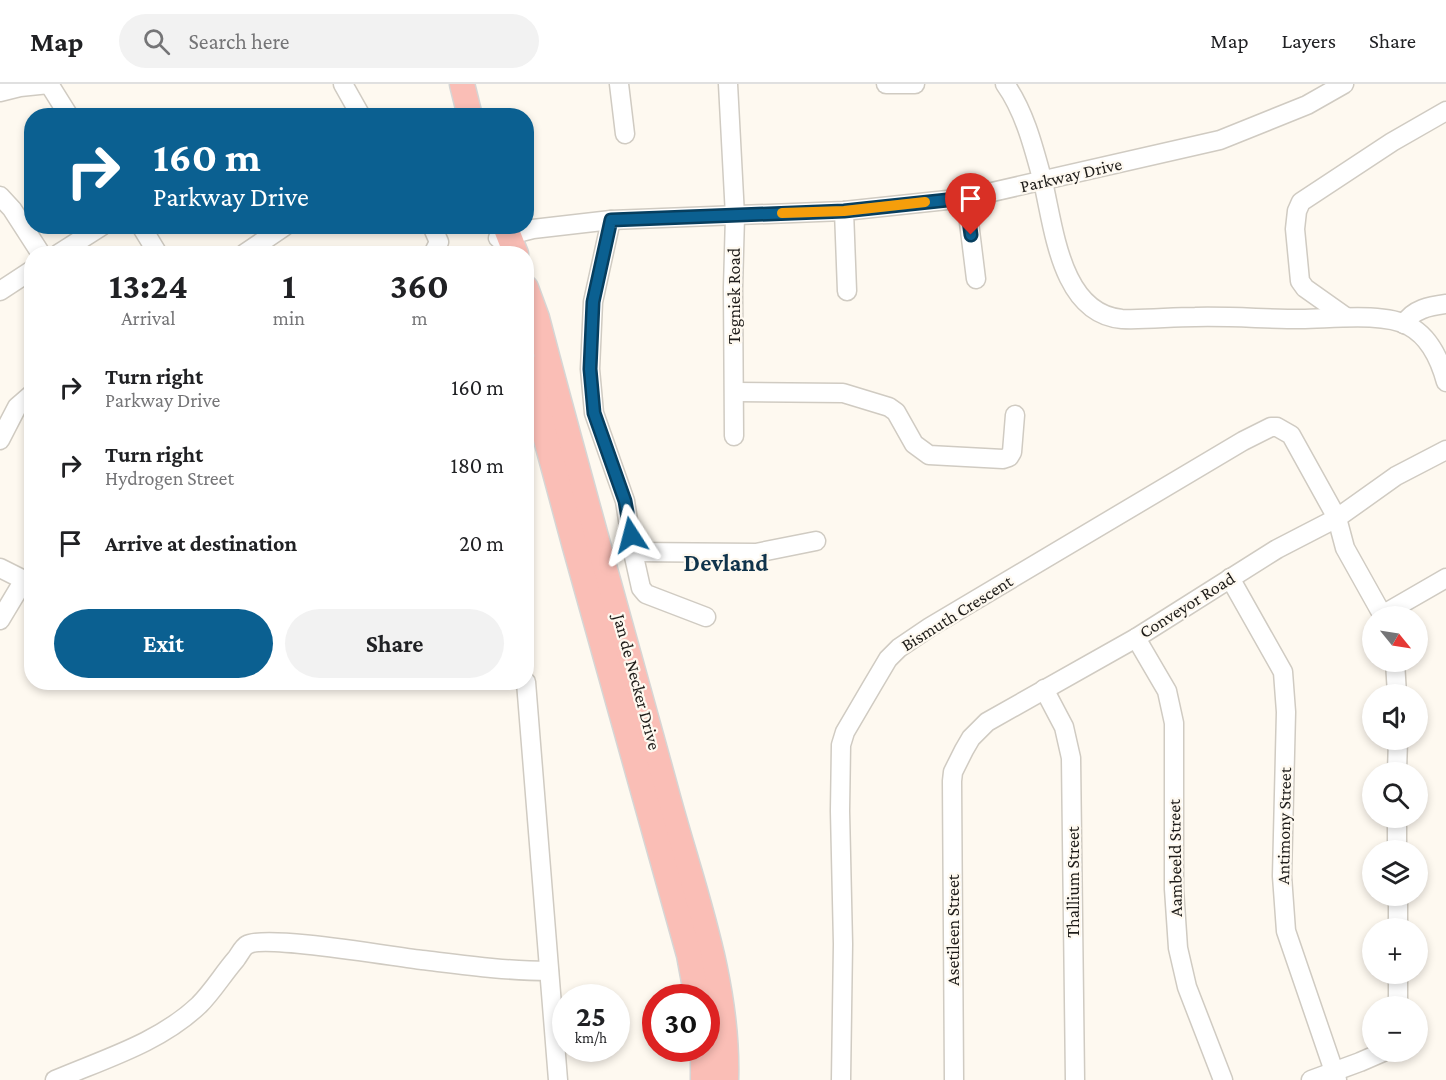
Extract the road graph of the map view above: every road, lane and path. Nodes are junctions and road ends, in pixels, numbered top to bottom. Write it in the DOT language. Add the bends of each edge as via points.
graph roads {
  1 [pos="49,84"];
  2 [pos="343,84"];
  3 [pos="462,84"];
  4 [pos="619,84"];
  5 [pos="728,84"];
  6 [pos="886,84"];
  7 [pos="915,84"];
  8 [pos="1005,84"];
  9 [pos="1344,84"];
  10 [pos="0,92"];
  11 [pos="64,108"];
  12 [pos="356,108"];
  13 [pos="468,108"];
  14 [pos="1446,111"];
  15 [pos="625,134"];
  16 [pos="1042,182"];
  17 [pos="0,196"];
  18 [pos="966,198"];
  19 [pos="844,211"];
  20 [pos="735,216"];
  21 [pos="611,220"];
  22 [pos="24,228"];
  23 [pos="534,229"];
  24 [pos="89,234"];
  25 [pos="273,234"];
  26 [pos="518,234"];
  27 [pos="504,239"];
  28 [pos="71,246"];
  29 [pos="256,246"];
  30 [pos="24,275"];
  31 [pos="976,279"];
  32 [pos="0,291"];
  33 [pos="847,291"];
  34 [pos="1446,304"];
  35 [pos="534,310"];
  36 [pos="1346,317"];
  37 [pos="1404,324"];
  38 [pos="1446,382"];
  39 [pos="735,392"];
  40 [pos="534,394"];
  41 [pos="24,401"];
  42 [pos="1015,415"];
  43 [pos="734,436"];
  44 [pos="0,440"];
  45 [pos="1446,450"];
  46 [pos="1337,518"];
  47 [pos="816,541"];
  48 [pos="633,552"];
  49 [pos="0,568"];
  50 [pos="1230,578"];
  51 [pos="1446,578"];
  52 [pos="24,580"];
  53 [pos="24,587"];
  54 [pos="1377,606"];
  55 [pos="1399,606"];
  56 [pos="706,617"];
  57 [pos="0,620"];
  58 [pos="1136,638"];
  59 [pos="1044,689"];
  60 [pos="526,690"];
  61 [pos="952,781"];
  62 [pos="549,971"];
  63 [pos="694,984"];
  64 [pos="703,1062"];
  65 [pos="1363,1062"];
  66 [pos="1335,1076"];
  67 [pos="55,1080"];
  68 [pos="558,1080"];
  69 [pos="704,1080"];
  70 [pos="726,1080"];
  71 [pos="841,1080"];
  72 [pos="954,1080"];
  73 [pos="1075,1080"];
  74 [pos="1223,1080"];
  75 [pos="1311,1080"];
  1 -- 10 [label="street"];
  1 -- 11 [label="street"];
  2 -- 12 [label="street"];
  3 -- 13 [label="main road"];
  4 -- 15 [label="street"];
  5 -- 20 [label="street, Tegniek Road"];
  6 -- 7 [label="street"];
  8 -- 16 [label="street" via="1020,111"];
  9 -- 16 [label="street, Parkway Drive" via="1308,105 1220,140"];
  14 -- 36 [label="street" via="1301,202 1295,229 1300,281"];
  16 -- 18 [label="street, Parkway Drive"];
  16 -- 36 [label="street" via="1066,273 1089,304 1113,318"];
  17 -- 22 [label="street"];
  18 -- 19 [label="street, Parkway Drive"];
  18 -- 31 [label="street"];
  19 -- 20 [label="street, Parkway Drive"];
  19 -- 33 [label="street"];
  20 -- 21 [label="street, Parkway Drive"];
  20 -- 39 [label="street, Tegniek Road"];
  21 -- 23 [label="street, Parkway Drive"];
  21 -- 48 [label="street" via="593,302 590,369 594,413 625,501"];
  24 -- 28 [label="street"];
  25 -- 29 [label="street"];
  26 -- 27 [label="street, Parkway Drive"];
  30 -- 32 [label="street"];
  34 -- 37 [label="street" via="1420,310"];
  35 -- 70 [label="main road, Jan de Necker Drive" via="708,933 724,1022"];
  36 -- 37 [label="street"];
  37 -- 38 [label="street" via="1428,342"];
  39 -- 42 [label="street" via="843,393 889,407 896,412 914,444 929,455 1009,457"];
  39 -- 43 [label="street, Tegniek Road"];
  40 -- 63 [label="main road, Jan de Necker Drive"];
  41 -- 44 [label="street"];
  45 -- 46 [label="street, Conveyor Road" via="1396,476"];
  46 -- 50 [label="street, Conveyor Road"];
  46 -- 54 [label="street" via="1345,548"];
  46 -- 71 [label="street, Bismuth Crescent" via="1291,435 1271,427 930,627 888,659 841,745"];
  47 -- 48 [label="street" via="756,553"];
  48 -- 56 [label="street" via="641,588 646,594"];
  49 -- 52 [label="street"];
  50 -- 58 [label="street, Conveyor Road"];
  50 -- 66 [label="street, Antimony Street" via="1285,681 1282,876 1286,931"];
  51 -- 55 [label="street"];
  53 -- 57 [label="street"];
  58 -- 59 [label="street, Conveyor Road"];
  58 -- 74 [label="street, Aambeeld Street" via="1170,702 1174,723 1178,948 1187,987"];
  59 -- 61 [label="street, Conveyor Road" via="987,722 970,738"];
  59 -- 73 [label="street, Thallium Street" via="1064,727 1071,758"];
  60 -- 62 [label="street"];
  61 -- 72 [label="street, Asetileen Street"];
  62 -- 67 [label="street" via="260,942 247,945 213,990 168,1027 134,1048"];
  62 -- 68 [label="street"];
  64 -- 69 [label="main road"];
  65 -- 66 [label="street"];
  66 -- 75 [label="street"];
}
